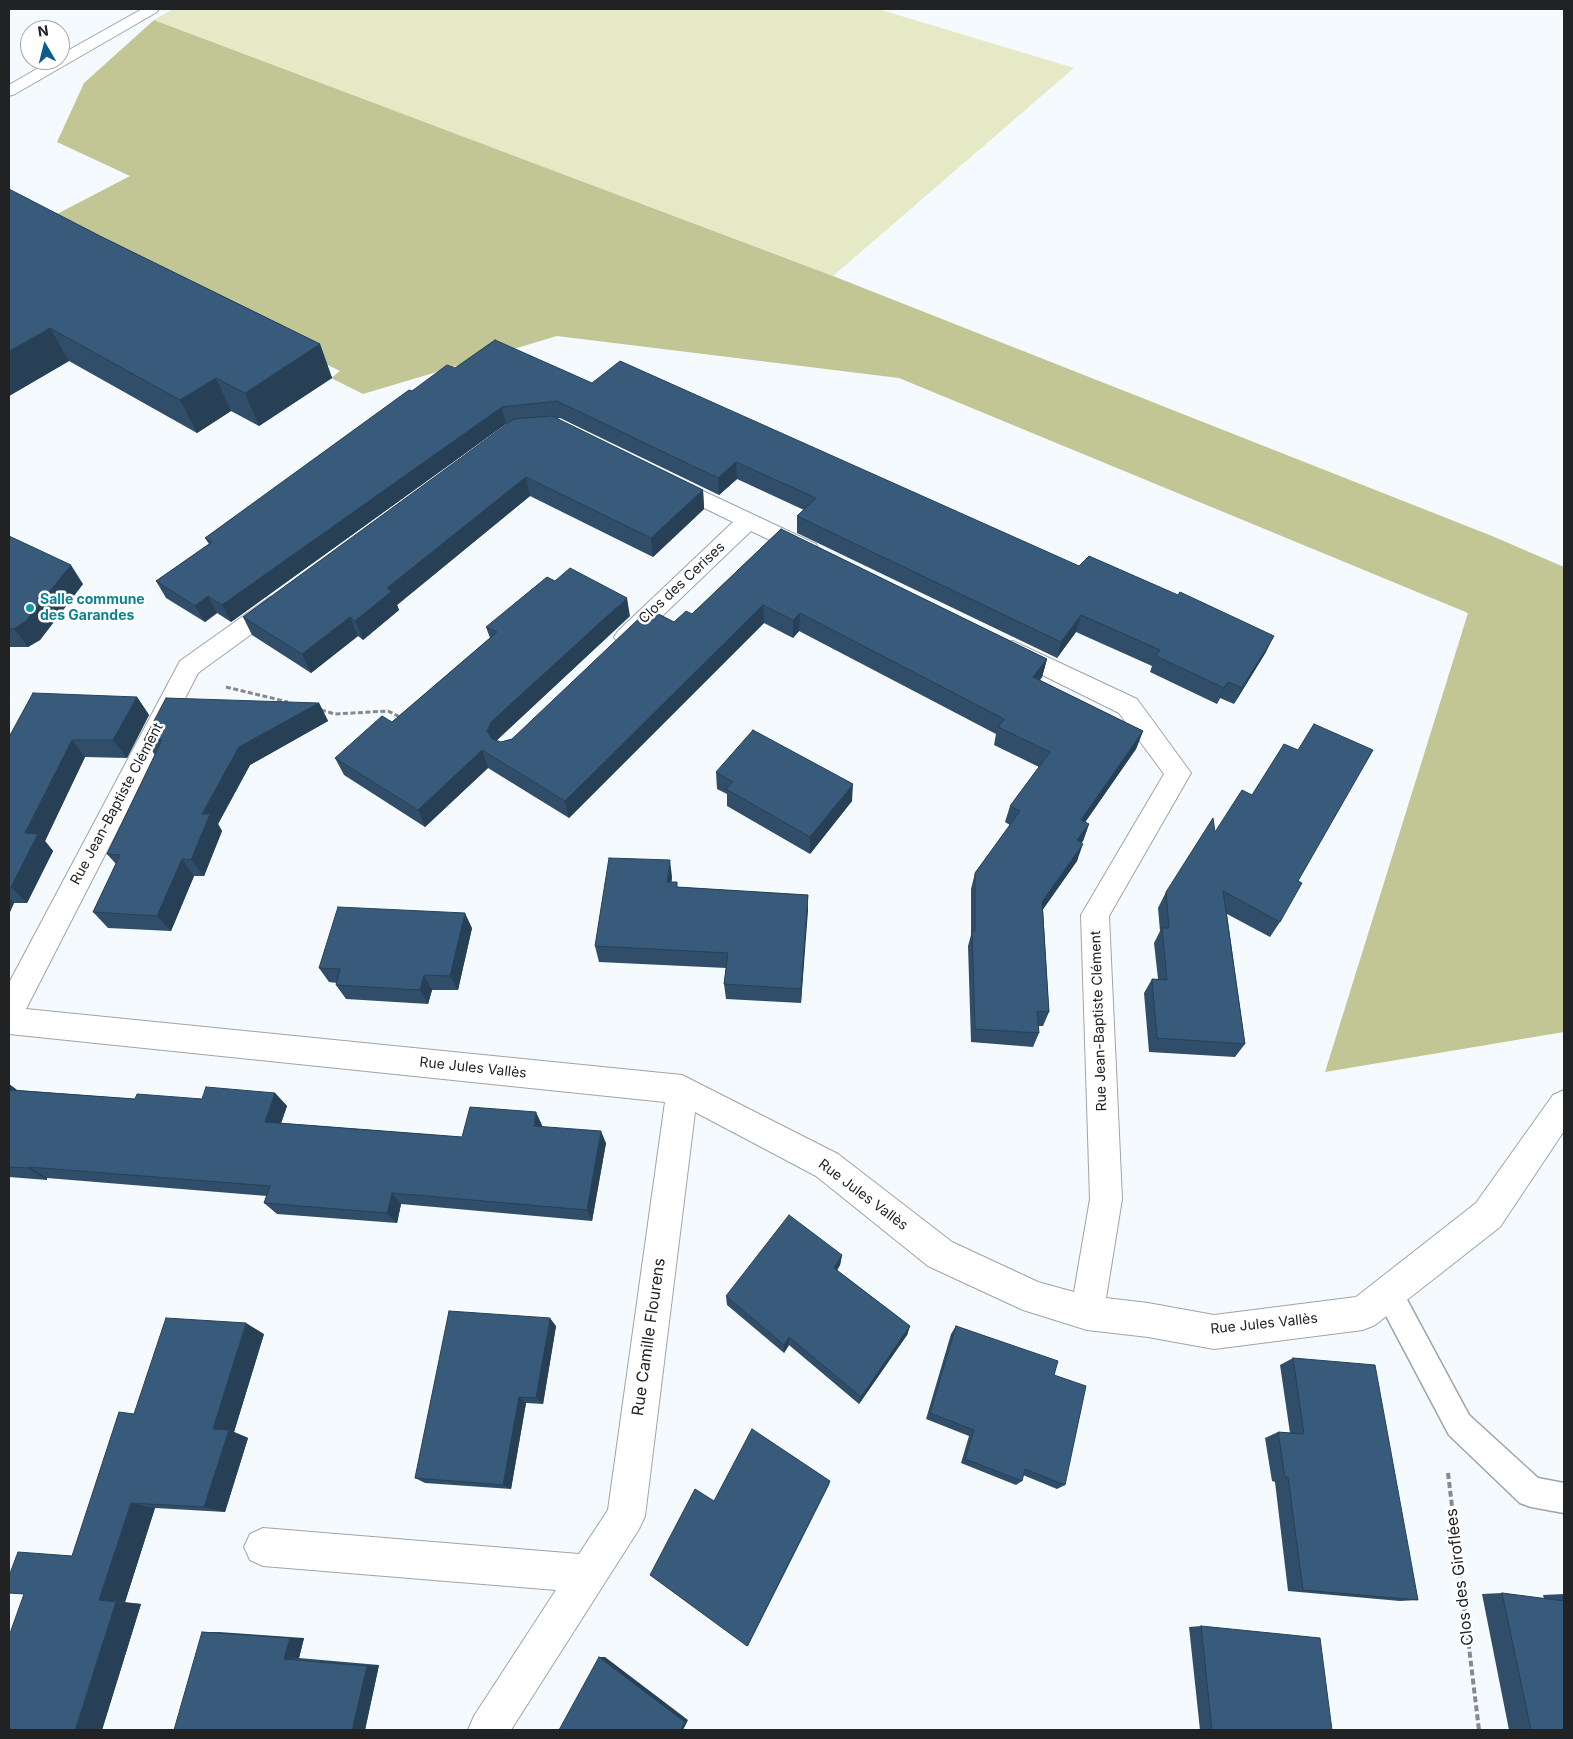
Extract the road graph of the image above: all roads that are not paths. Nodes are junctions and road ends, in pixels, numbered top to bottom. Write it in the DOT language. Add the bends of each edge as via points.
graph roads {
  1 [pos="152,9"];
  2 [pos="9,91"];
  3 [pos="645,470"];
  4 [pos="748,521"];
  5 [pos="828,560"];
  6 [pos="300,587"];
  7 [pos="995,642"];
  8 [pos="606,655"];
  9 [pos="9,1012"];
  10 [pos="9,1021"];
  11 [pos="682,1089"];
  12 [pos="1564,1105"];
  13 [pos="1388,1293"];
  14 [pos="1087,1313"];
  15 [pos="1564,1498"];
  16 [pos="263,1547"];
  17 [pos="588,1574"];
  18 [pos="488,1730"];
  1 -- 2 [label="street"];
  3 -- 4 [label="street"];
  4 -- 5 [label="street"];
  4 -- 8 [label="street, Clos des Cerises"];
  6 -- 9 [label="street, Rue Jean-Baptiste Clément" via="189,667"];
  7 -- 14 [label="street, Rue Jean-Baptiste Clément" via="1128,706 1178,773 1095,915 1106,1199"];
  10 -- 11 [label="street, Rue Jules Vallès"];
  11 -- 14 [label="street, Rue Jules Vallès" via="827,1165 940,1254 1035,1298"];
  11 -- 17 [label="street, Rue Camille Flourens" via="626,1516"];
  12 -- 13 [label="street, Rue Jules Vallès" via="1488,1215"];
  13 -- 14 [label="street, Rue Jules Vallès" via="1363,1313 1214,1332"];
  13 -- 15 [label="lane" via="1459,1425 1531,1492"];
  16 -- 17 [label="street"];
  17 -- 18 [label="street, Rue Camille Flourens"];
}
